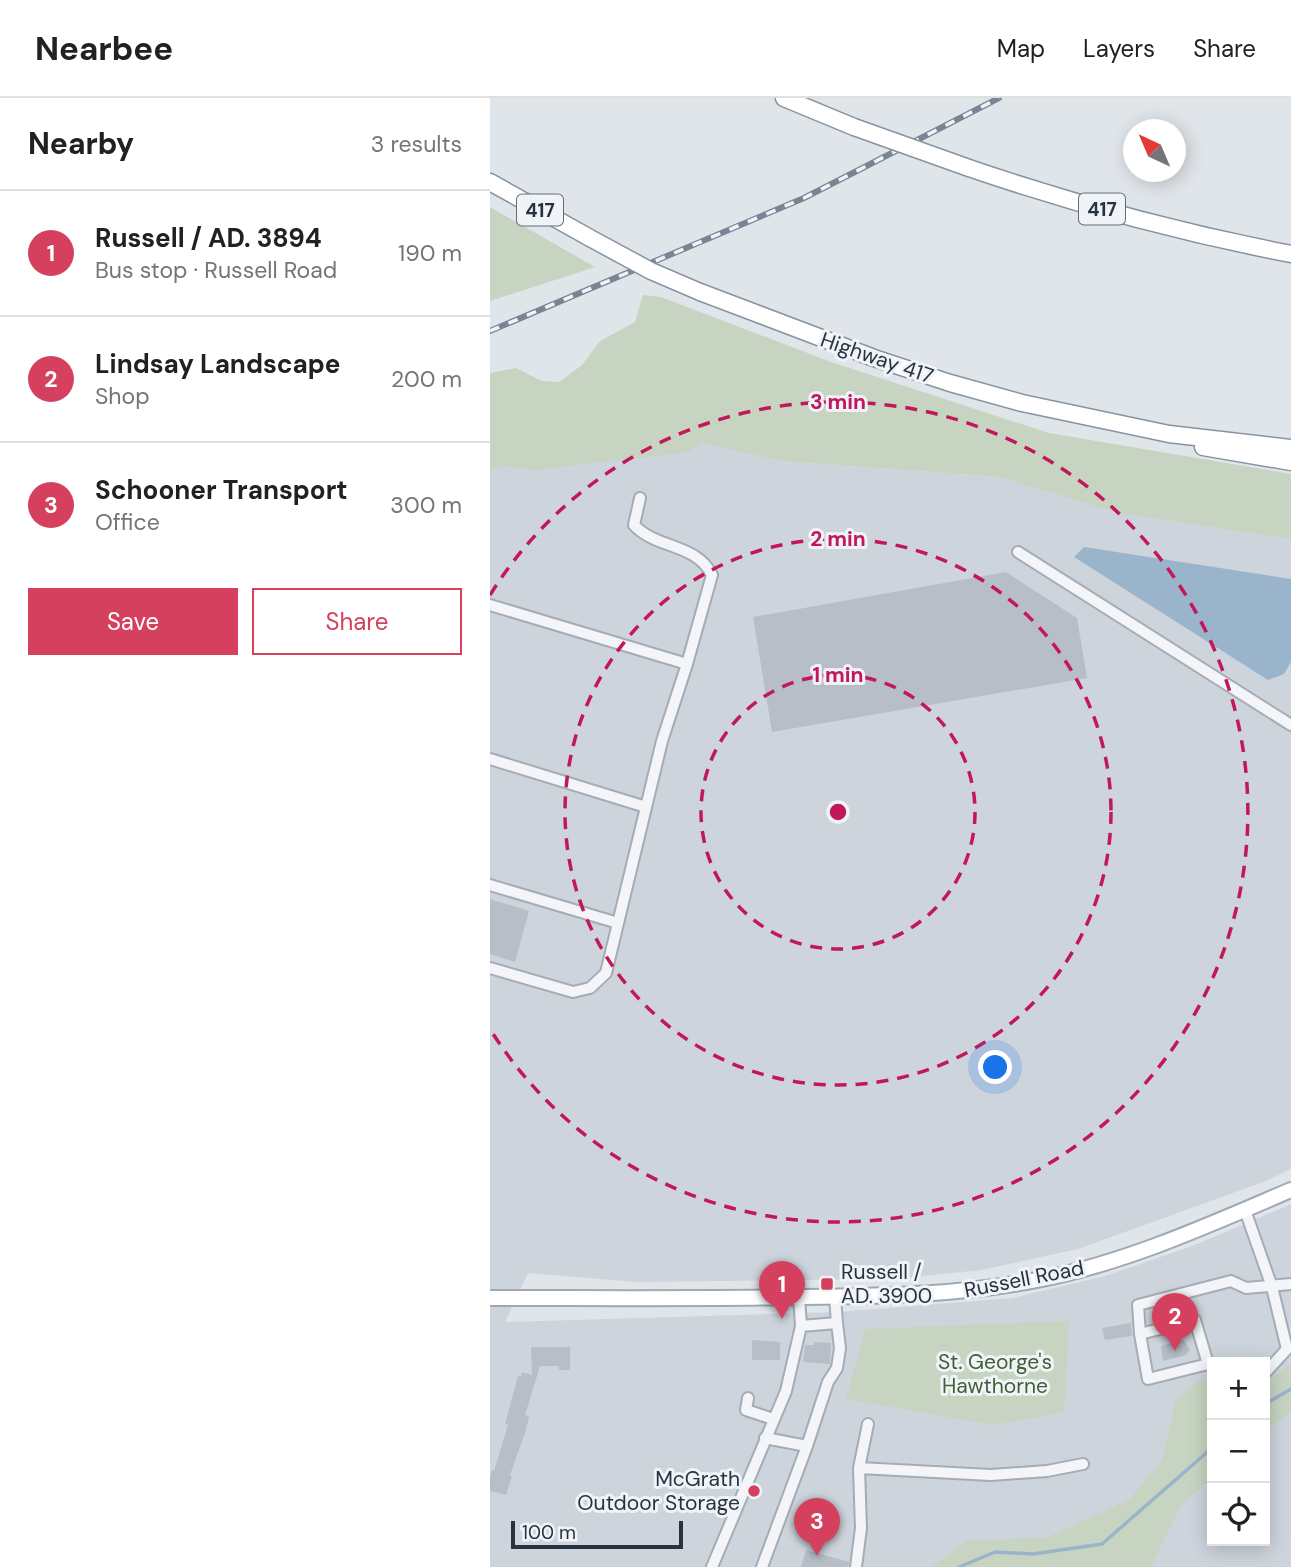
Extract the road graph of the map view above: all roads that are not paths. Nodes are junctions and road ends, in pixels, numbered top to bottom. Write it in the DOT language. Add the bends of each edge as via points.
graph roads {
  1 [pos="784,98"];
  2 [pos="490,182"];
  3 [pos="1291,254"];
  4 [pos="1096,420"];
  5 [pos="1291,448"];
  6 [pos="1291,461"];
  7 [pos="640,498"];
  8 [pos="1018,552"];
  9 [pos="490,605"];
  10 [pos="687,664"];
  11 [pos="1291,724"];
  12 [pos="490,759"];
  13 [pos="646,807"];
  14 [pos="490,885"];
  15 [pos="618,923"];
  16 [pos="490,968"];
  17 [pos="1291,1190"];
  18 [pos="1245,1210"];
  19 [pos="1291,1284"];
  20 [pos="1272,1287"];
  21 [pos="799,1297"];
  22 [pos="835,1297"];
  23 [pos="490,1298"];
  24 [pos="837,1323"];
  25 [pos="800,1326"];
  26 [pos="1140,1334"];
  27 [pos="1289,1348"];
  28 [pos="1207,1357"];
  29 [pos="1207,1367"];
  30 [pos="1270,1368"];
  31 [pos="748,1398"];
  32 [pos="773,1419"];
  33 [pos="869,1424"];
  34 [pos="765,1438"];
  35 [pos="807,1446"];
  36 [pos="1083,1464"];
  37 [pos="859,1468"];
  38 [pos="712,1567"];
  39 [pos="762,1567"];
  40 [pos="856,1567"];
  1 -- 3 [label="highway, 417, bridge" via="1037,192"];
  2 -- 4 [label="highway, Highway 417 / 417, bridge" via="651,271 700,292 950,383"];
  4 -- 5 [label="highway, Highway 417 / 417"];
  4 -- 6 [label="highway" via="1216,450"];
  7 -- 10 [label="lane" via="634,525 643,535 692,553 712,575"];
  8 -- 11 [label="lane"];
  9 -- 10 [label="lane"];
  10 -- 13 [label="lane"];
  12 -- 13 [label="lane"];
  13 -- 15 [label="lane"];
  14 -- 15 [label="lane"];
  15 -- 16 [label="lane" via="606,973 590,988 573,992"];
  17 -- 18 [label="main road, Russell Road"];
  18 -- 20 [label="lane"];
  18 -- 22 [label="main road, Russell Road" via="1133,1255 1048,1278 941,1294"];
  19 -- 20 [label="lane"];
  20 -- 26 [label="lane" via="1245,1288 1231,1282 1138,1305"];
  20 -- 27 [label="lane"];
  21 -- 22 [label="main road, Russell Road"];
  21 -- 23 [label="main road, Russell Road"];
  21 -- 25 [label="lane"];
  22 -- 24 [label="lane"];
  24 -- 25 [label="lane"];
  24 -- 35 [label="lane" via="837,1368"];
  25 -- 32 [label="lane" via="786,1391"];
  26 -- 28 [label="lane" via="1195,1320"];
  26 -- 29 [label="lane" via="1149,1379"];
  27 -- 30 [label="lane"];
  31 -- 32 [label="lane" via="746,1410"];
  32 -- 34 [label="lane"];
  33 -- 37 [label="lane"];
  34 -- 35 [label="lane"];
  34 -- 38 [label="lane"];
  35 -- 39 [label="lane"];
  36 -- 37 [label="lane" via="990,1475"];
  37 -- 40 [label="lane" via="861,1528"];
}
